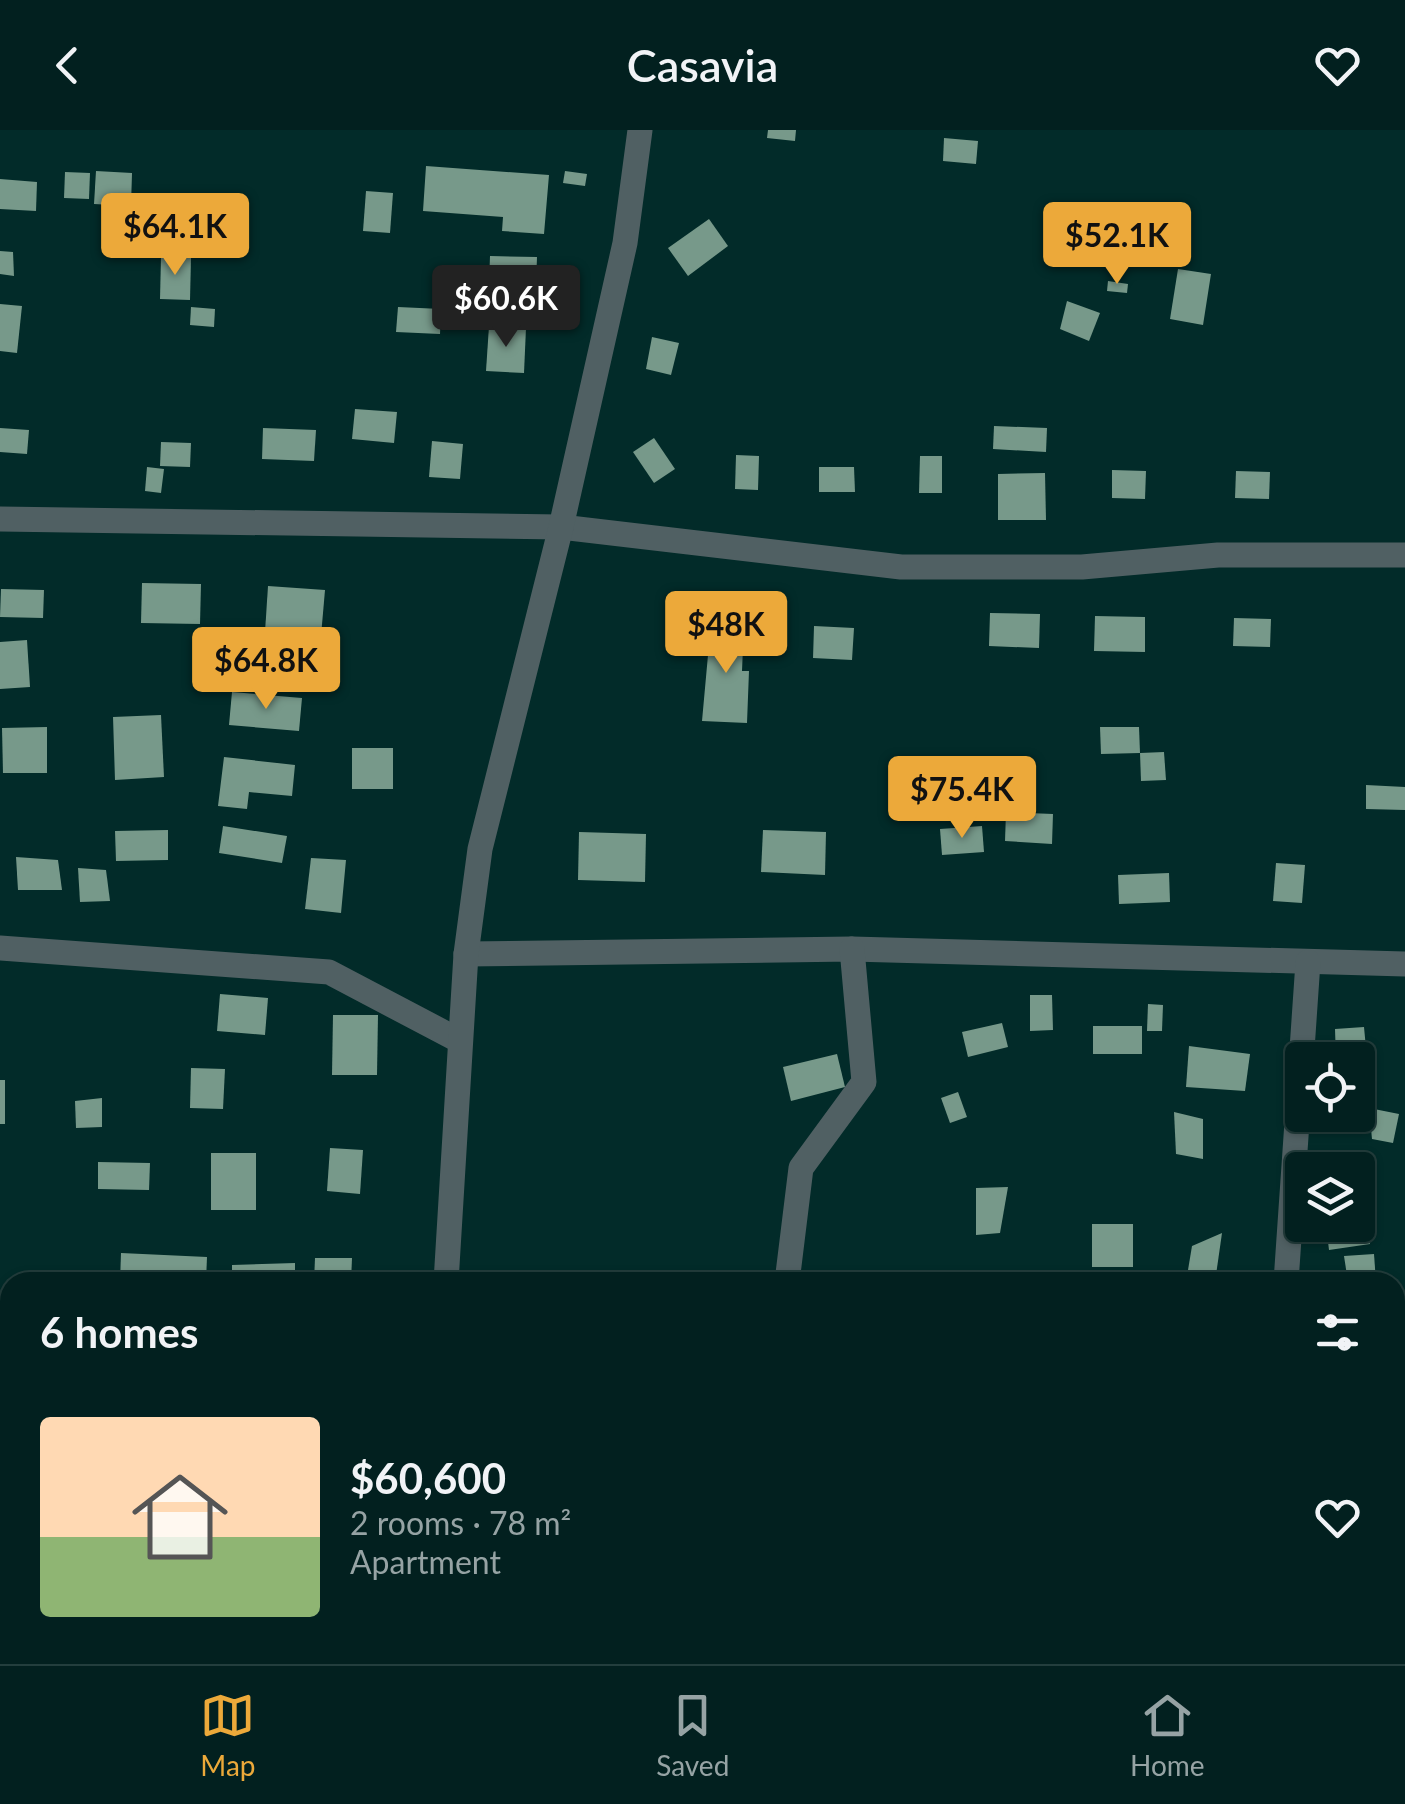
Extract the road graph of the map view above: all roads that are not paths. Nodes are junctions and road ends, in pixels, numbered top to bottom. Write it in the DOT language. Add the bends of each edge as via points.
graph roads {
  1 [pos="640,130"];
  2 [pos="0,519"];
  3 [pos="561,528"];
  4 [pos="1405,555"];
  5 [pos="0,948"];
  6 [pos="852,950"];
  7 [pos="466,954"];
  8 [pos="1308,962"];
  9 [pos="1405,964"];
  10 [pos="460,1041"];
  11 [pos="447,1272"];
  12 [pos="788,1272"];
  13 [pos="1287,1272"];
  1 -- 3 [label="street" via="625,244"];
  2 -- 3 [label="street"];
  3 -- 4 [label="street" via="901,567"];
  3 -- 7 [label="street" via="480,849"];
  5 -- 10 [label="street" via="329,972"];
  6 -- 7 [label="street"];
  6 -- 8 [label="street"];
  6 -- 12 [label="street" via="864,1082 801,1168"];
  7 -- 10 [label="street"];
  8 -- 9 [label="street"];
  8 -- 13 [label="street"];
  10 -- 11 [label="street"];
}
